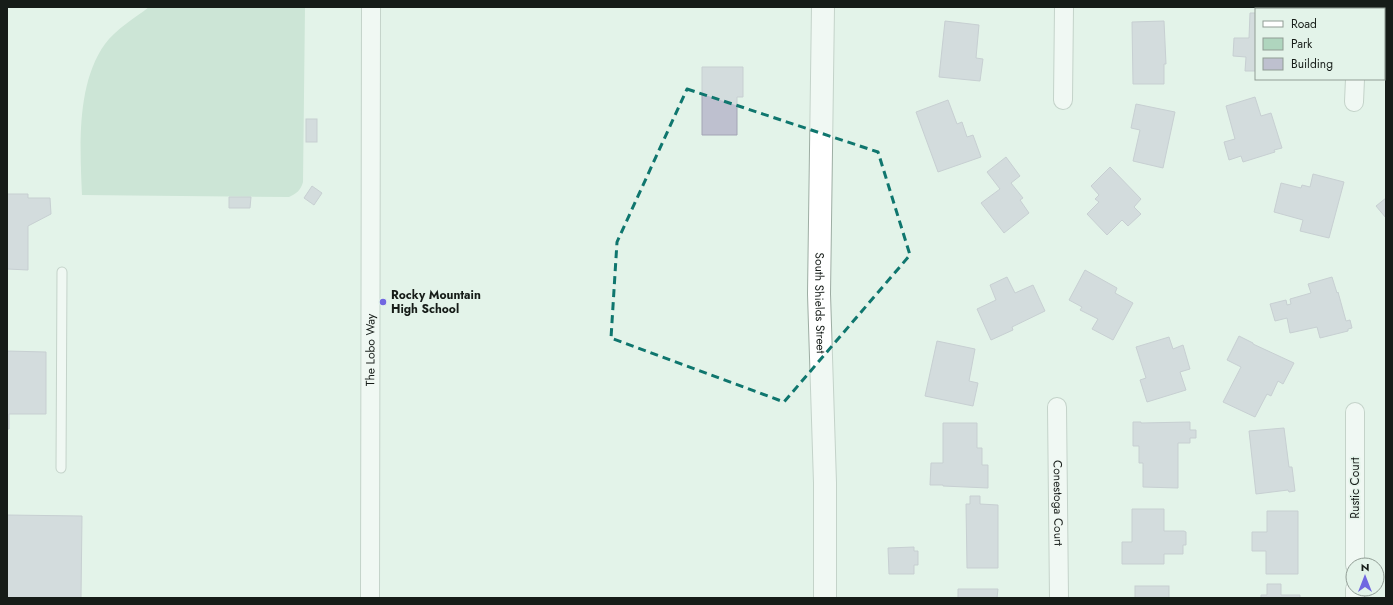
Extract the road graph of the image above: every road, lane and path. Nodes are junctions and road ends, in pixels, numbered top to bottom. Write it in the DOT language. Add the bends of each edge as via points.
graph roads {
  1 [pos="371,7"];
  2 [pos="823,7"];
  3 [pos="1064,7"];
  4 [pos="1355,80"];
  5 [pos="1063,100"];
  6 [pos="1354,102"];
  7 [pos="62,272"];
  8 [pos="1057,407"];
  9 [pos="1355,412"];
  10 [pos="61,468"];
  11 [pos="1355,557"];
  12 [pos="370,598"];
  13 [pos="825,598"];
  14 [pos="1059,598"];
  1 -- 12 [label="street, The Lobo Way"];
  2 -- 13 [label="main road, South Shields Street" via="819,294 825,483"];
  3 -- 5 [label="street"];
  4 -- 6 [label="street"];
  7 -- 10 [label="lane"];
  8 -- 14 [label="street, Conestoga Court"];
  9 -- 11 [label="street, Rustic Court"];
}
